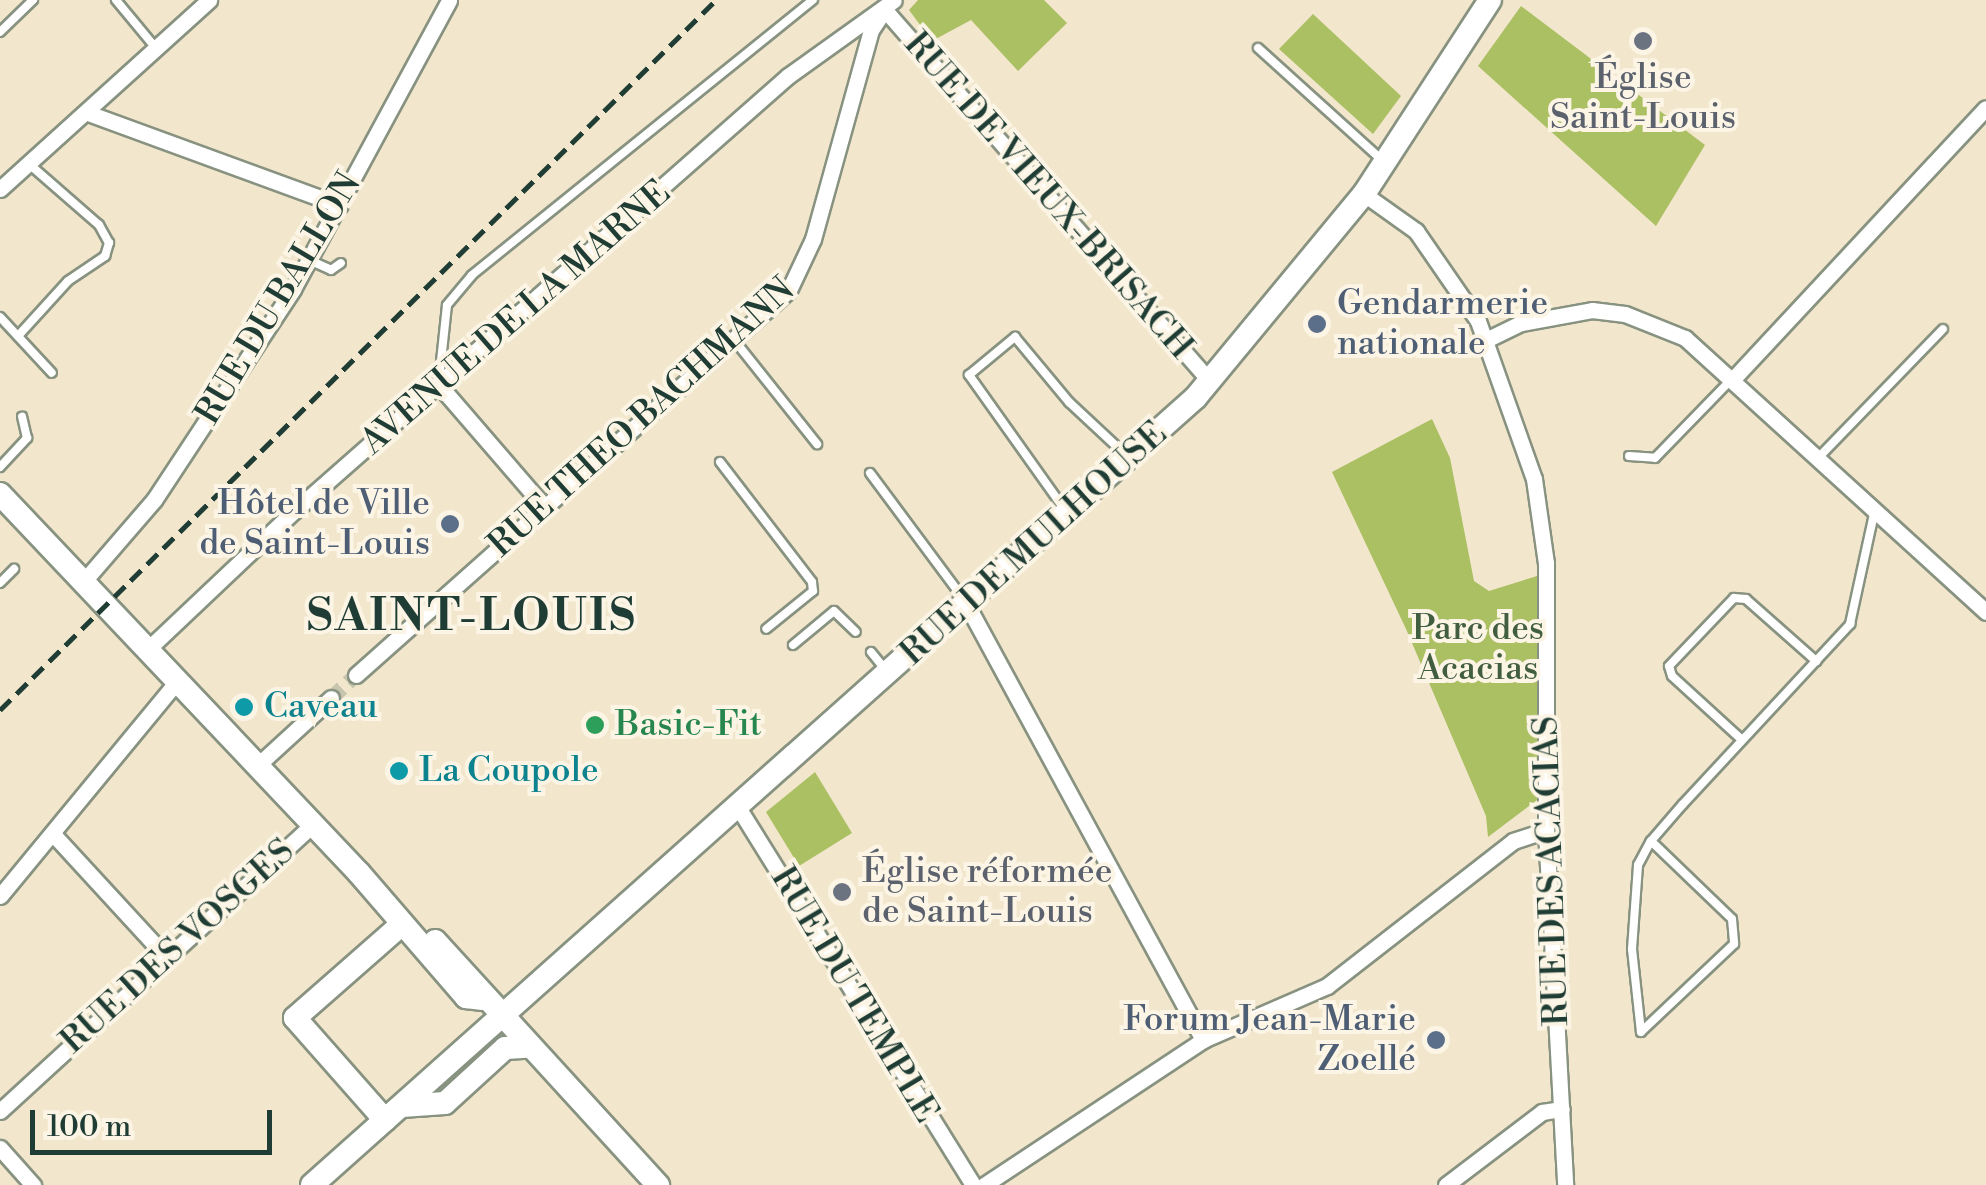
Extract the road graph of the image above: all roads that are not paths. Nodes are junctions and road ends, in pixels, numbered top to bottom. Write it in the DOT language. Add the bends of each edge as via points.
graph roads {
  1 [pos="33,0"];
  2 [pos="116,0"];
  3 [pos="209,0"];
  4 [pos="448,0"];
  5 [pos="813,0"];
  6 [pos="1489,0"];
  7 [pos="890,5"];
  8 [pos="0,32"];
  9 [pos="838,42"];
  10 [pos="1258,48"];
  11 [pos="157,49"];
  12 [pos="864,52"];
  13 [pos="1986,108"];
  14 [pos="88,113"];
  15 [pos="1385,162"];
  16 [pos="29,164"];
  17 [pos="0,189"];
  18 [pos="1364,194"];
  19 [pos="340,204"];
  20 [pos="309,260"];
  21 [pos="341,262"];
  22 [pos="0,317"];
  23 [pos="1943,328"];
  24 [pos="18,336"];
  25 [pos="1488,338"];
  26 [pos="735,341"];
  27 [pos="52,374"];
  28 [pos="1734,378"];
  29 [pos="1211,382"];
  30 [pos="439,384"];
  31 [pos="22,418"];
  32 [pos="816,444"];
  33 [pos="1629,456"];
  34 [pos="1819,456"];
  35 [pos="1131,460"];
  36 [pos="720,462"];
  37 [pos="0,467"];
  38 [pos="870,473"];
  39 [pos="0,494"];
  40 [pos="545,508"];
  41 [pos="1875,510"];
  42 [pos="1070,516"];
  43 [pos="14,569"];
  44 [pos="84,581"];
  45 [pos="0,583"];
  46 [pos="966,605"];
  47 [pos="1986,612"];
  48 [pos="766,629"];
  49 [pos="856,632"];
  50 [pos="793,645"];
  51 [pos="148,649"];
  52 [pos="872,652"];
  53 [pos="1816,661"];
  54 [pos="888,673"];
  55 [pos="356,675"];
  56 [pos="179,679"];
  57 [pos="332,698"];
  58 [pos="1741,739"];
  59 [pos="258,765"];
  60 [pos="736,804"];
  61 [pos="1546,823"];
  62 [pos="313,824"];
  63 [pos="53,834"];
  64 [pos="1651,841"];
  65 [pos="358,872"];
  66 [pos="0,896"];
  67 [pos="400,925"];
  68 [pos="166,958"];
  69 [pos="490,1008"];
  70 [pos="1202,1040"];
  71 [pos="528,1047"];
  72 [pos="1562,1110"];
  73 [pos="0,1111"];
  74 [pos="394,1113"];
  75 [pos="0,1148"];
  76 [pos="33,1185"];
  77 [pos="312,1185"];
  78 [pos="658,1185"];
  79 [pos="973,1185"];
  80 [pos="984,1185"];
  81 [pos="1446,1185"];
  82 [pos="1565,1185"];
  1 -- 8 [label="lane"];
  2 -- 11 [label="lane"];
  3 -- 11 [label="street"];
  4 -- 19 [label="street, RUE DU BALLON"];
  5 -- 30 [label="lane" via="472,274 441,324"];
  6 -- 15 [label="main road, RUE DE MULHOUSE"];
  7 -- 9 [label="street, AVENUE DE LA MARNE"];
  7 -- 12 [label="street, RUE THEO BACHMANN"];
  7 -- 29 [label="street, RUE DE VIEUX-BRISACH"];
  9 -- 12 [label="street"];
  9 -- 30 [label="street, AVENUE DE LA MARNE" via="788,76"];
  10 -- 15 [label="lane"];
  11 -- 14 [label="street"];
  12 -- 26 [label="street, RUE THEO BACHMANN" via="800,273"];
  13 -- 28 [label="street"];
  14 -- 16 [label="street"];
  14 -- 19 [label="street"];
  15 -- 18 [label="main road, RUE DE MULHOUSE"];
  16 -- 17 [label="street"];
  16 -- 24 [label="lane" via="99,225 108,243 105,256 68,281"];
  18 -- 25 [label="street, RUE DES ACACIAS" via="1416,231"];
  18 -- 29 [label="main road, RUE DE MULHOUSE"];
  19 -- 20 [label="street, RUE DU BALLON"];
  20 -- 21 [label="lane" via="331,270"];
  20 -- 44 [label="street, RUE DU BALLON" via="154,500"];
  22 -- 24 [label="lane"];
  23 -- 34 [label="lane"];
  24 -- 27 [label="lane"];
  25 -- 28 [label="street" via="1565,311 1625,314 1685,338"];
  25 -- 61 [label="street, RUE DES ACACIAS" via="1522,432 1546,563"];
  26 -- 32 [label="lane"];
  26 -- 40 [label="street, RUE THEO BACHMANN"];
  28 -- 33 [label="lane" via="1656,458"];
  28 -- 34 [label="street"];
  29 -- 35 [label="main road, RUE DE MULHOUSE"];
  30 -- 40 [label="street"];
  30 -- 51 [label="street, AVENUE DE LA MARNE"];
  31 -- 37 [label="lane" via="28,438"];
  34 -- 41 [label="street"];
  35 -- 42 [label="main road, RUE DE MULHOUSE"];
  35 -- 42 [label="lane" via="1068,402 1015,337 969,375"];
  36 -- 48 [label="lane" via="812,582 813,590"];
  38 -- 46 [label="lane"];
  39 -- 44 [label="main road"];
  40 -- 55 [label="street, RUE THEO BACHMANN"];
  41 -- 47 [label="street"];
  41 -- 53 [label="lane" via="1850,624"];
  42 -- 46 [label="main road, RUE DE MULHOUSE"];
  43 -- 45 [label="lane"];
  44 -- 51 [label="main road"];
  46 -- 54 [label="main road, RUE DE MULHOUSE"];
  46 -- 70 [label="street"];
  49 -- 50 [label="lane" via="834,611"];
  51 -- 56 [label="main road"];
  52 -- 54 [label="lane"];
  53 -- 58 [label="lane"];
  53 -- 58 [label="lane" via="1746,599 1734,598 1669,666"];
  54 -- 60 [label="main road, RUE DE MULHOUSE"];
  56 -- 59 [label="main road"];
  56 -- 63 [label="street"];
  57 -- 59 [label="street"];
  58 -- 64 [label="lane"];
  59 -- 62 [label="main road"];
  60 -- 69 [label="main road, RUE DE MULHOUSE"];
  60 -- 79 [label="street, RUE DU TEMPLE"];
  61 -- 70 [label="street" via="1513,841 1327,986"];
  61 -- 72 [label="street, RUE DES ACACIAS"];
  62 -- 65 [label="main road"];
  62 -- 68 [label="street, RUE DES VOSGES"];
  63 -- 66 [label="street"];
  63 -- 68 [label="street"];
  64 -- 64 [label="lane" via="1638,866 1632,949 1640,1032 1734,944 1732,920"];
  65 -- 67 [label="main road"];
  65 -- 69 [label="main road" via="401,905 478,984"];
  67 -- 69 [label="main road" via="466,997"];
  67 -- 74 [label="main road" via="294,1018"];
  68 -- 73 [label="street, RUE DES VOSGES"];
  69 -- 71 [label="main road"];
  69 -- 74 [label="main road, RUE DE MULHOUSE"];
  70 -- 80 [label="street"];
  71 -- 74 [label="main road" via="505,1048 445,1102"];
  71 -- 78 [label="main road"];
  72 -- 81 [label="street" via="1542,1112"];
  72 -- 82 [label="street, RUE DES ACACIAS"];
  74 -- 77 [label="main road, RUE DE MULHOUSE"];
  75 -- 76 [label="street"];
}
